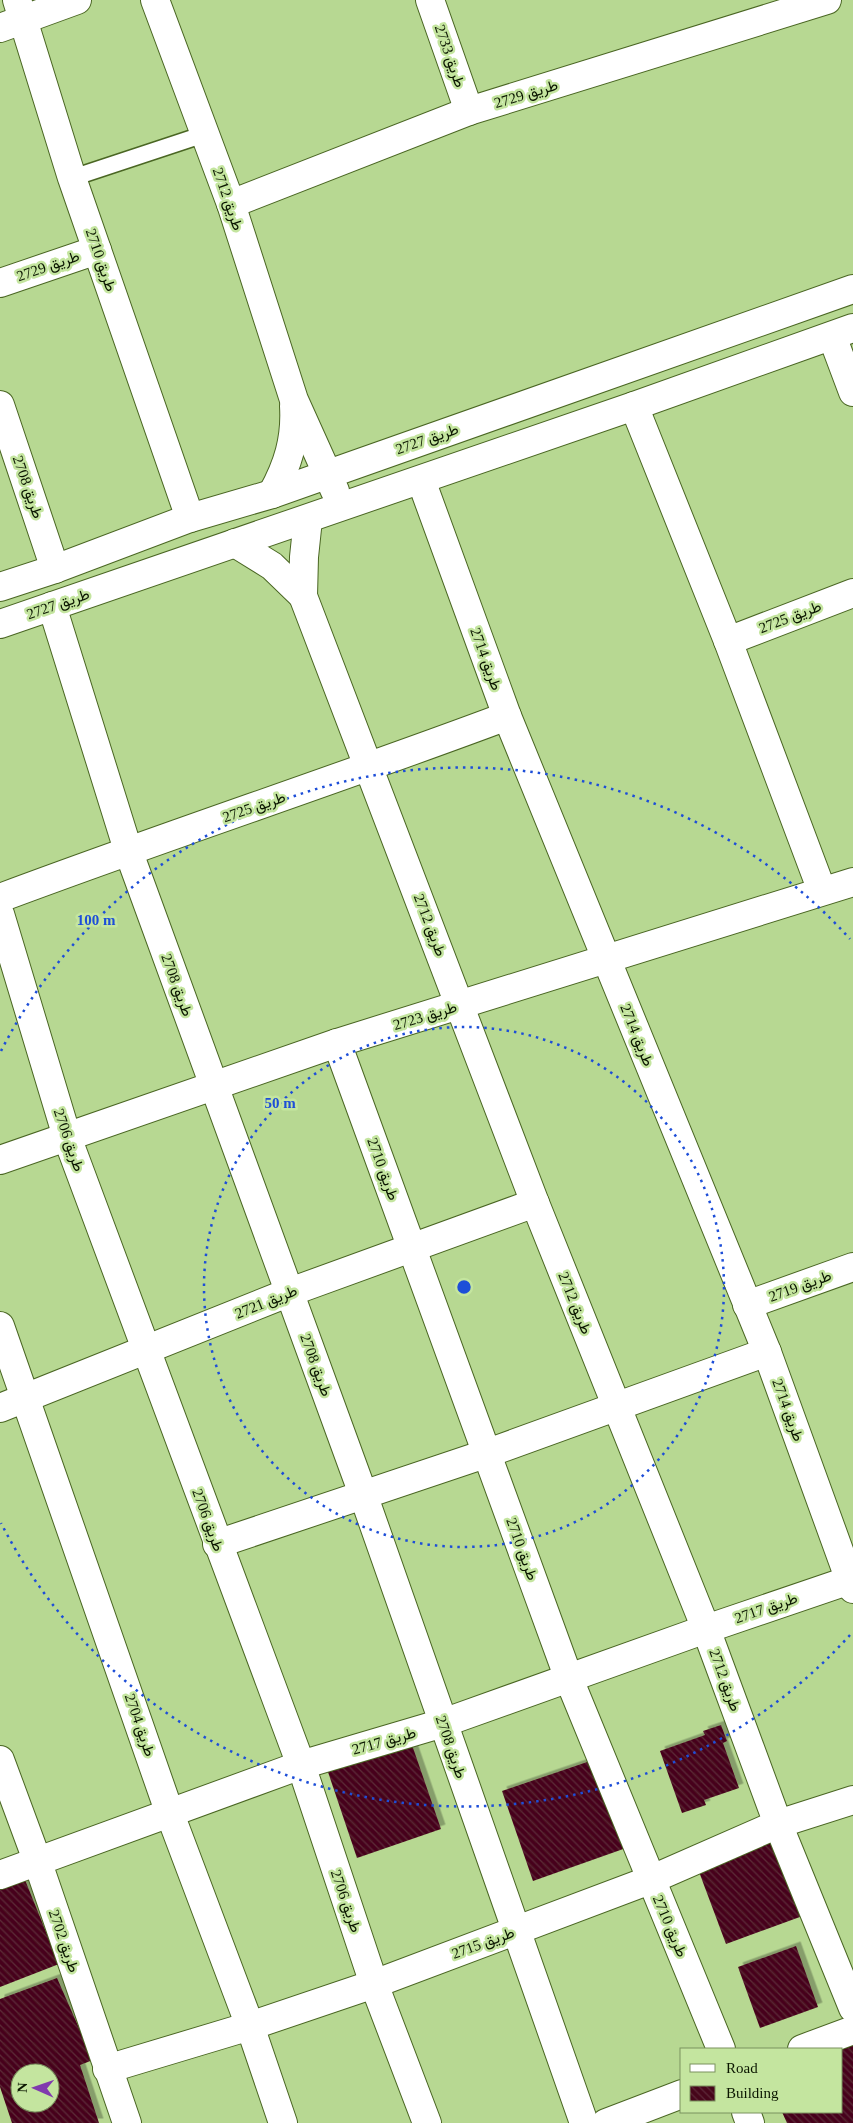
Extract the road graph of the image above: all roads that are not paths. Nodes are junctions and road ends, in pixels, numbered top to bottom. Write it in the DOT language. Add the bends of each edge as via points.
graph roads {
  1 [pos="77,0"];
  2 [pos="156,0"];
  3 [pos="430,0"];
  4 [pos="827,0"];
  5 [pos="763,10"];
  6 [pos="14,16"];
  7 [pos="469,111"];
  8 [pos="205,134"];
  9 [pos="72,178"];
  10 [pos="231,204"];
  11 [pos="97,250"];
  12 [pos="0,283"];
  13 [pos="853,289"];
  14 [pos="842,332"];
  15 [pos="853,392"];
  16 [pos="294,400"];
  17 [pos="0,405"];
  18 [pos="634,406"];
  19 [pos="328,474"];
  20 [pos="421,480"];
  21 [pos="272,494"];
  22 [pos="341,507"];
  23 [pos="190,518"];
  24 [pos="308,519"];
  25 [pos="235,544"];
  26 [pos="55,570"];
  27 [pos="0,587"];
  28 [pos="853,593"];
  29 [pos="304,596"];
  30 [pos="52,606"];
  31 [pos="0,624"];
  32 [pos="728,641"];
  33 [pos="508,716"];
  34 [pos="368,768"];
  35 [pos="128,850"];
  36 [pos="853,882"];
  37 [pos="822,891"];
  38 [pos="0,898"];
  39 [pos="0,914"];
  40 [pos="606,959"];
  41 [pos="461,1005"];
  42 [pos="338,1043"];
  43 [pos="214,1085"];
  44 [pos="66,1137"];
  45 [pos="0,1160"];
  46 [pos="536,1203"];
  47 [pos="412,1247"];
  48 [pos="853,1267"];
  49 [pos="290,1292"];
  50 [pos="747,1305"];
  51 [pos="0,1326"];
  52 [pos="146,1350"];
  53 [pos="767,1352"];
  54 [pos="26,1397"];
  55 [pos="0,1408"];
  56 [pos="616,1408"];
  57 [pos="488,1454"];
  58 [pos="363,1494"];
  59 [pos="217,1544"];
  60 [pos="852,1583"];
  61 [pos="706,1629"];
  62 [pos="569,1679"];
  63 [pos="443,1723"];
  64 [pos="0,1760"];
  65 [pos="301,1765"];
  66 [pos="853,1800"];
  67 [pos="170,1814"];
  68 [pos="778,1824"];
  69 [pos="37,1860"];
  70 [pos="0,1875"];
  71 [pos="650,1880"];
  72 [pos="515,1931"];
  73 [pos="374,1984"];
  74 [pos="853,2008"];
  75 [pos="250,2026"];
  76 [pos="853,2030"];
  77 [pos="721,2048"];
  78 [pos="805,2048"];
  79 [pos="107,2069"];
  80 [pos="680,2095"];
  81 [pos="127,2123"];
  82 [pos="282,2123"];
  83 [pos="427,2123"];
  84 [pos="584,2123"];
  85 [pos="606,2123"];
  1 -- 6 [label="street"];
  2 -- 8 [label="street, طريق 2712"];
  3 -- 7 [label="street, طريق 2733"];
  4 -- 5 [label="street, طريق 2729"];
  5 -- 7 [label="street, طريق 2729"];
  6 -- 9 [label="street, طريق 2710"];
  7 -- 10 [label="street, طريق 2729"];
  8 -- 9 [label="lane"];
  8 -- 10 [label="street, طريق 2712"];
  9 -- 11 [label="street, طريق 2710"];
  10 -- 16 [label="street, طريق 2712"];
  11 -- 12 [label="street, طريق 2729"];
  11 -- 23 [label="street, طريق 2710"];
  13 -- 19 [label="street, طريق 2727"];
  14 -- 15 [label="street"];
  14 -- 18 [label="street, طريق 2727"];
  16 -- 19 [label="street, طريق 2712"];
  16 -- 21 [label="street, طريق 2712" via="292,449"];
  17 -- 26 [label="street, طريق 2708"];
  18 -- 20 [label="street, طريق 2727"];
  18 -- 32 [label="street"];
  19 -- 21 [label="street, طريق 2727"];
  19 -- 22 [label="street, طريق 2712"];
  20 -- 22 [label="street, طريق 2727"];
  20 -- 33 [label="street, طريق 2714"];
  21 -- 23 [label="street, طريق 2727"];
  22 -- 24 [label="street, طريق 2727"];
  23 -- 26 [label="street, طريق 2727"];
  24 -- 25 [label="street, طريق 2727"];
  24 -- 29 [label="street, طريق 2712"];
  25 -- 29 [label="street, طريق 2712" via="272,566"];
  25 -- 30 [label="street, طريق 2727"];
  26 -- 27 [label="street, طريق 2727"];
  28 -- 32 [label="street, طريق 2725"];
  29 -- 34 [label="street, طريق 2712"];
  30 -- 31 [label="street, طريق 2727"];
  30 -- 35 [label="street, طريق 2708"];
  32 -- 37 [label="street"];
  33 -- 34 [label="street, طريق 2725"];
  33 -- 40 [label="street, طريق 2714"];
  34 -- 35 [label="street, طريق 2725"];
  34 -- 41 [label="street, طريق 2712"];
  35 -- 38 [label="street, طريق 2725"];
  35 -- 43 [label="street, طريق 2708"];
  36 -- 37 [label="street, طريق 2723"];
  37 -- 40 [label="street, طريق 2723"];
  39 -- 44 [label="street, طريق 2706"];
  40 -- 41 [label="street, طريق 2723"];
  40 -- 50 [label="street, طريق 2714"];
  41 -- 42 [label="street, طريق 2723"];
  41 -- 46 [label="street, طريق 2712"];
  42 -- 43 [label="street, طريق 2723"];
  42 -- 47 [label="street, طريق 2710"];
  43 -- 44 [label="street, طريق 2723"];
  43 -- 49 [label="street, طريق 2708"];
  44 -- 45 [label="street, طريق 2723"];
  44 -- 52 [label="street, طريق 2706"];
  46 -- 47 [label="street, طريق 2721"];
  46 -- 56 [label="street, طريق 2712"];
  47 -- 49 [label="street, طريق 2721"];
  47 -- 57 [label="street, طريق 2710"];
  48 -- 50 [label="street, طريق 2719"];
  49 -- 52 [label="street, طريق 2721"];
  49 -- 58 [label="street, طريق 2708"];
  50 -- 53 [label="street, طريق 2714"];
  51 -- 54 [label="street, طريق 2704"];
  52 -- 54 [label="street, طريق 2721"];
  52 -- 59 [label="street, طريق 2706"];
  53 -- 56 [label="street"];
  53 -- 60 [label="street, طريق 2714"];
  54 -- 55 [label="street, طريق 2721"];
  54 -- 67 [label="street, طريق 2704"];
  56 -- 57 [label="street"];
  56 -- 61 [label="street, طريق 2712"];
  57 -- 58 [label="street"];
  57 -- 62 [label="street, طريق 2710"];
  58 -- 59 [label="street"];
  58 -- 63 [label="street, طريق 2708"];
  59 -- 65 [label="street, طريق 2706"];
  60 -- 61 [label="street, طريق 2717"];
  61 -- 62 [label="street, طريق 2717"];
  61 -- 68 [label="street, طريق 2712"];
  62 -- 63 [label="street, طريق 2717"];
  62 -- 71 [label="street, طريق 2710"];
  63 -- 65 [label="street, طريق 2717"];
  63 -- 72 [label="street, طريق 2708"];
  64 -- 69 [label="street, طريق 2702"];
  65 -- 67 [label="street, طريق 2717"];
  65 -- 73 [label="street, طريق 2706"];
  66 -- 68 [label="street, طريق 2715"];
  67 -- 69 [label="street, طريق 2717"];
  67 -- 75 [label="street, طريق 2704"];
  68 -- 71 [label="street, طريق 2715"];
  68 -- 74 [label="street, طريق 2712"];
  69 -- 70 [label="street, طريق 2717"];
  69 -- 79 [label="street, طريق 2702"];
  71 -- 72 [label="street, طريق 2715"];
  71 -- 77 [label="street, طريق 2710"];
  72 -- 73 [label="street, طريق 2715"];
  72 -- 84 [label="street, طريق 2708"];
  73 -- 75 [label="street, طريق 2715"];
  73 -- 83 [label="street, طريق 2706"];
  75 -- 79 [label="street, طريق 2715"];
  75 -- 82 [label="street, طريق 2704"];
  76 -- 78 [label="street"];
  79 -- 81 [label="street, طريق 2702"];
  80 -- 85 [label="street"];
}
